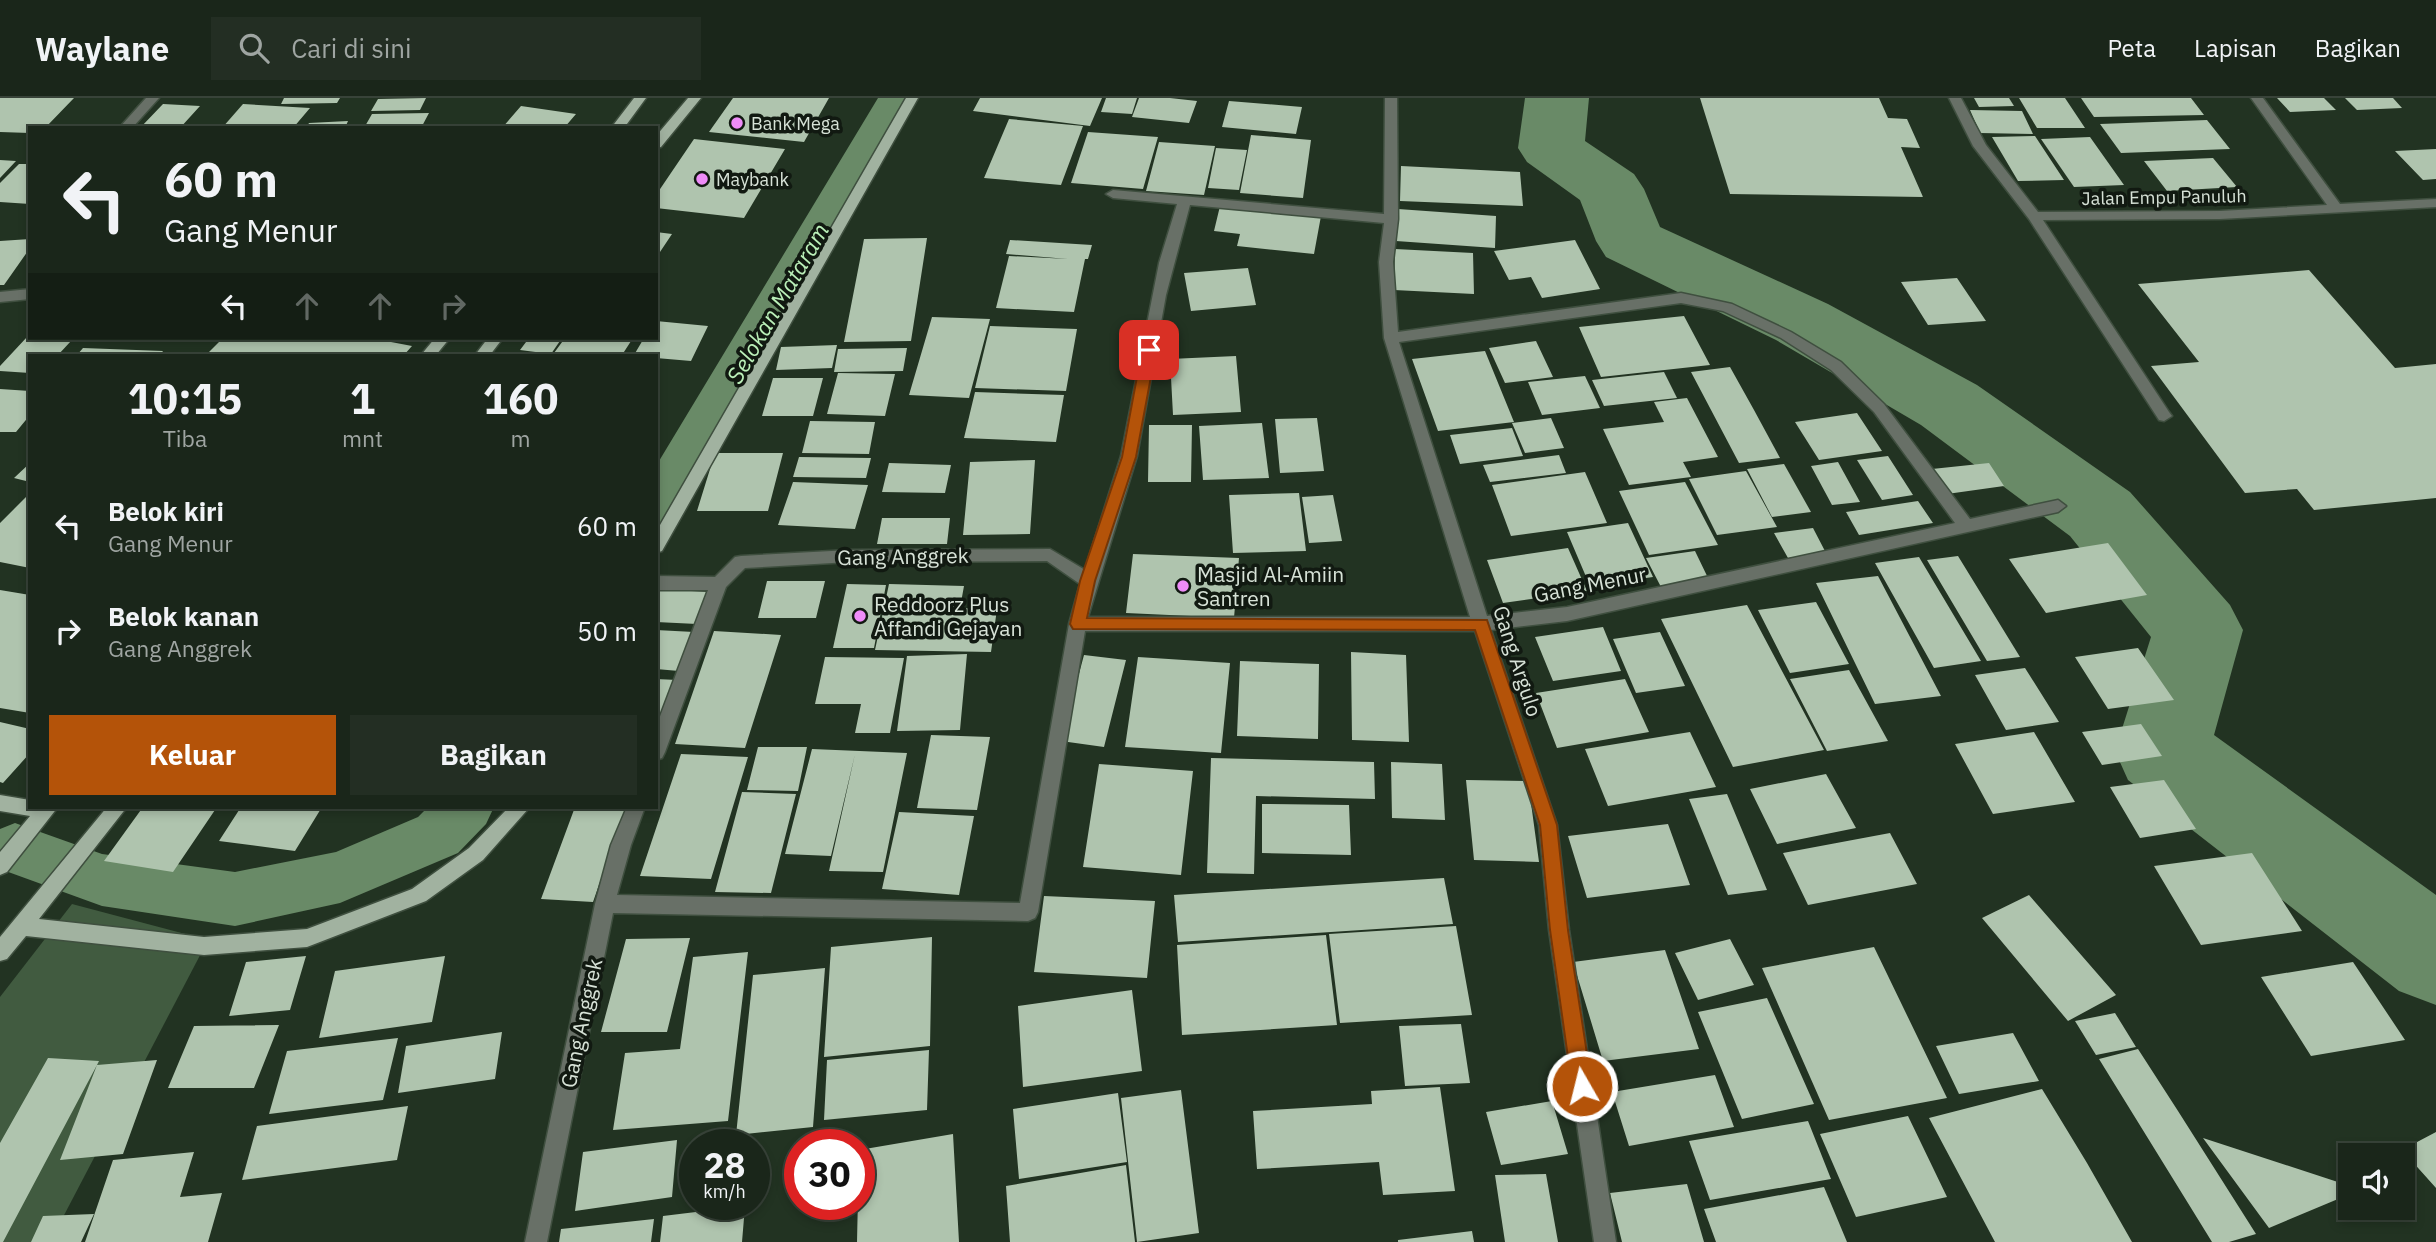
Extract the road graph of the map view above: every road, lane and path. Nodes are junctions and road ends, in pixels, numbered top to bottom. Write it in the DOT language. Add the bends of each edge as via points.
graph roads {
  1 [pos="153,98"];
  2 [pos="640,98"];
  3 [pos="695,98"];
  4 [pos="912,98"];
  5 [pos="1391,98"];
  6 [pos="1955,98"];
  7 [pos="2257,98"];
  8 [pos="127,126"];
  9 [pos="619,126"];
  10 [pos="658,142"];
  11 [pos="1112,194"];
  12 [pos="1185,201"];
  13 [pos="2436,203"];
  14 [pos="2335,207"];
  15 [pos="2034,216"];
  16 [pos="1391,219"];
  17 [pos="28,294"];
  18 [pos="0,296"];
  19 [pos="1391,338"];
  20 [pos="441,340"];
  21 [pos="494,340"];
  22 [pos="429,354"];
  23 [pos="483,354"];
  24 [pos="2164,416"];
  25 [pos="2059,506"];
  26 [pos="1966,526"];
  27 [pos="658,543"];
  28 [pos="1088,581"];
  29 [pos="658,583"];
  30 [pos="719,584"];
  31 [pos="1078,624"];
  32 [pos="1481,624"];
  33 [pos="658,747"];
  34 [pos="0,803"];
  35 [pos="28,806"];
  36 [pos="48,809"];
  37 [pos="518,809"];
  38 [pos="635,809"];
  39 [pos="112,814"];
  40 [pos="0,866"];
  41 [pos="605,904"];
  42 [pos="22,926"];
  43 [pos="0,953"];
  44 [pos="536,1242"];
  45 [pos="1605,1242"];
  1 -- 8 [label="street"];
  2 -- 9 [label="main road"];
  3 -- 10 [label="main road"];
  4 -- 27 [label="main road"];
  5 -- 16 [label="street, Gang Argulo"];
  6 -- 15 [label="street" via="1984,153"];
  7 -- 14 [label="street"];
  11 -- 12 [label="street"];
  12 -- 16 [label="street"];
  12 -- 28 [label="street" via="1169,243 1129,457"];
  13 -- 14 [label="street, Jalan Empu Panuluh"];
  14 -- 15 [label="street, Jalan Empu Panuluh" via="2179,216"];
  15 -- 24 [label="street"];
  16 -- 19 [label="street, Gang Argulo" via="1386,262"];
  17 -- 18 [label="street"];
  19 -- 26 [label="street" via="1681,298 1727,307 1836,366 1879,408"];
  19 -- 32 [label="street, Gang Argulo"];
  20 -- 22 [label="main road"];
  21 -- 23 [label="main road"];
  25 -- 26 [label="street, Gang Menur"];
  26 -- 32 [label="street, Gang Menur" via="1567,614"];
  28 -- 30 [label="street, Gang Anggrek" via="1050,555 850,556 741,562"];
  28 -- 31 [label="street"];
  29 -- 30 [label="street"];
  30 -- 33 [label="street, Gang Anggrek"];
  31 -- 32 [label="street, Gang Menur"];
  31 -- 41 [label="street" via="1028,912"];
  32 -- 45 [label="street, Gang Argulo" via="1548,825"];
  34 -- 35 [label="main road"];
  36 -- 40 [label="main road"];
  37 -- 42 [label="main road" via="476,854 419,895 307,938 204,946"];
  38 -- 41 [label="street, Gang Anggrek"];
  39 -- 42 [label="main road"];
  41 -- 44 [label="street, Gang Anggrek"];
  42 -- 43 [label="main road"];
}
